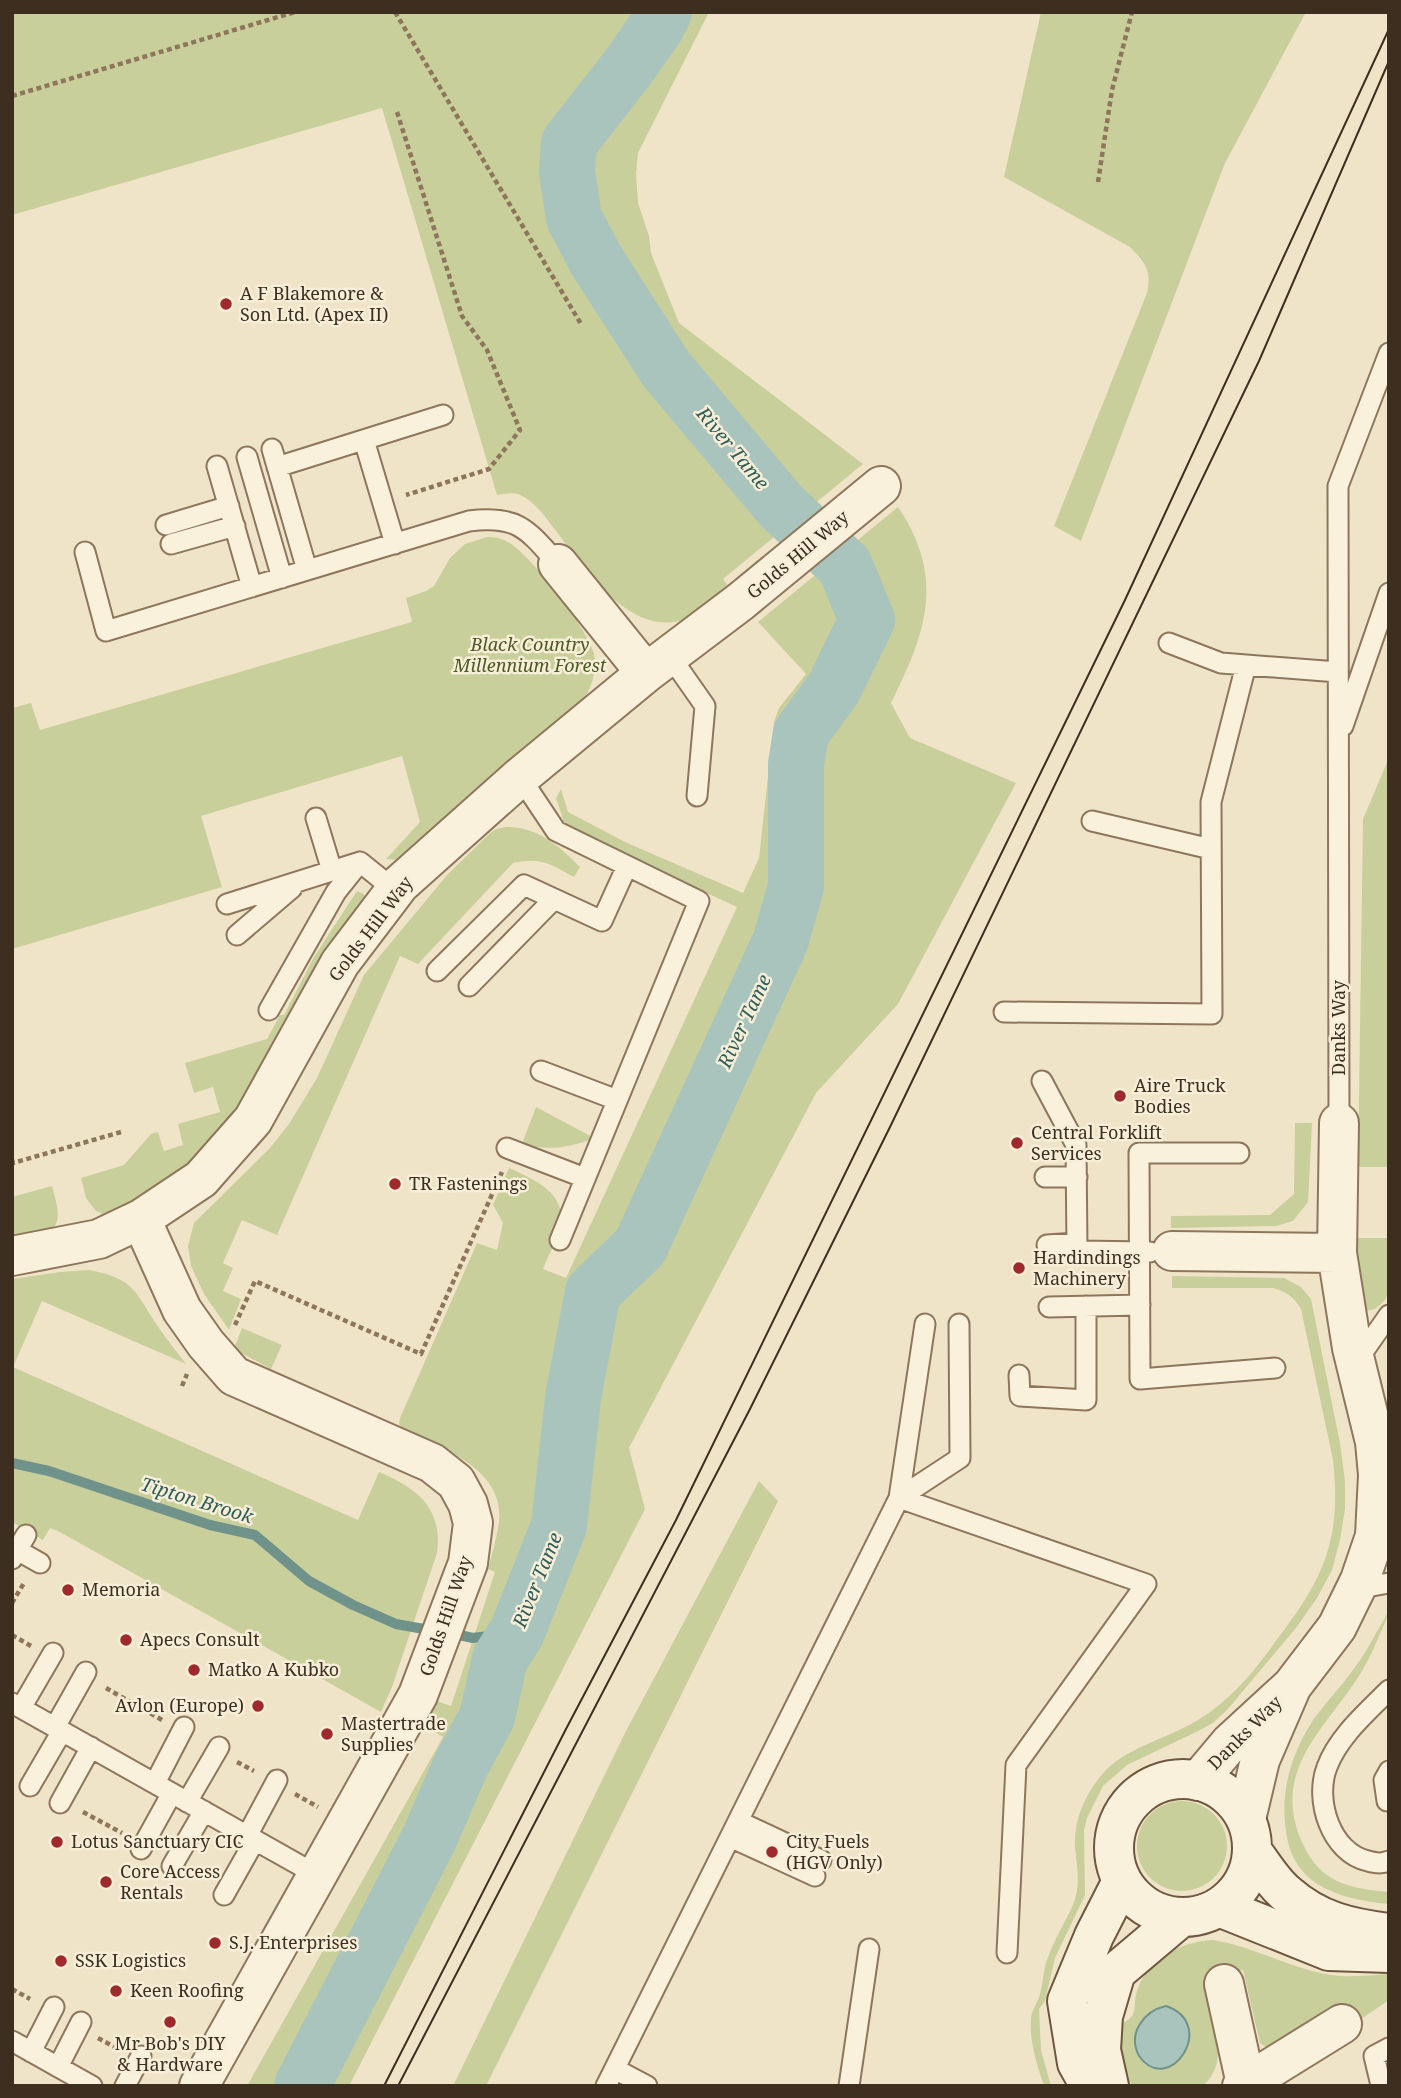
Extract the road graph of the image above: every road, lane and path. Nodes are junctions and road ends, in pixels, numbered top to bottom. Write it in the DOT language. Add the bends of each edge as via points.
graph roads {
  1 [pos="295,12"];
  2 [pos="395,12"];
  3 [pos="1132,12"];
  4 [pos="12,96"];
  5 [pos="397,111"];
  6 [pos="1098,181"];
  7 [pos="581,324"];
  8 [pos="1389,353"];
  9 [pos="443,415"];
  10 [pos="364,440"];
  11 [pos="247,457"];
  12 [pos="217,466"];
  13 [pos="881,486"];
  14 [pos="382,502"];
  15 [pos="229,506"];
  16 [pos="235,526"];
  17 [pos="395,544"];
  18 [pos="85,552"];
  19 [pos="558,564"];
  20 [pos="307,570"];
  21 [pos="282,578"];
  22 [pos="252,587"];
  23 [pos="1389,593"];
  24 [pos="1170,643"];
  25 [pos="658,664"];
  26 [pos="1246,665"];
  27 [pos="1338,672"];
  28 [pos="1338,740"];
  29 [pos="520,777"];
  30 [pos="697,796"];
  31 [pos="316,818"];
  32 [pos="1092,821"];
  33 [pos="1211,849"];
  34 [pos="360,862"];
  35 [pos="627,866"];
  36 [pos="332,871"];
  37 [pos="300,881"];
  38 [pos="396,891"];
  39 [pos="554,899"];
  40 [pos="227,904"];
  41 [pos="237,935"];
  42 [pos="437,971"];
  43 [pos="469,986"];
  44 [pos="270,1010"];
  45 [pos="1004,1012"];
  46 [pos="541,1071"];
  47 [pos="1042,1081"];
  48 [pos="617,1100"];
  49 [pos="1339,1123"];
  50 [pos="121,1132"];
  51 [pos="1239,1153"];
  52 [pos="506,1157"];
  53 [pos="12,1160"];
  54 [pos="1045,1177"];
  55 [pos="1077,1177"];
  56 [pos="585,1178"];
  57 [pos="141,1219"];
  58 [pos="559,1240"];
  59 [pos="1077,1244"];
  60 [pos="1047,1245"];
  61 [pos="1156,1252"];
  62 [pos="1337,1253"];
  63 [pos="12,1256"];
  64 [pos="1140,1305"];
  65 [pos="1086,1306"];
  66 [pos="1048,1307"];
  67 [pos="1389,1315"];
  68 [pos="925,1324"];
  69 [pos="959,1324"];
  70 [pos="210,1349"];
  71 [pos="1355,1363"];
  72 [pos="1275,1368"];
  73 [pos="1019,1375"];
  74 [pos="899,1498"];
  75 [pos="19,1548"];
  76 [pos="40,1563"];
  77 [pos="1372,1586"];
  78 [pos="53,1653"];
  79 [pos="86,1672"];
  80 [pos="1292,1686"];
  81 [pos="1389,1690"];
  82 [pos="17,1706"];
  83 [pos="184,1727"];
  84 [pos="59,1729"];
  85 [pos="91,1747"];
  86 [pos="219,1747"];
  87 [pos="1389,1771"];
  88 [pos="277,1780"];
  89 [pos="1198,1781"];
  90 [pos="30,1786"];
  91 [pos="179,1797"];
  92 [pos="1387,1801"];
  93 [pos="60,1803"];
  94 [pos="734,1829"];
  95 [pos="1249,1835"];
  96 [pos="251,1838"];
  97 [pos="141,1849"];
  98 [pos="1389,1861"];
  99 [pos="172,1866"];
  100 [pos="818,1868"];
  101 [pos="317,1875"];
  102 [pos="1122,1881"];
  103 [pos="224,1895"];
  104 [pos="1219,1907"];
  105 [pos="1180,1917"];
  106 [pos="1389,1933"];
  107 [pos="869,1949"];
  108 [pos="1007,1952"];
  109 [pos="1389,1952"];
  110 [pos="1224,1984"];
  111 [pos="54,2007"];
  112 [pos="81,2022"];
  113 [pos="1342,2024"];
  114 [pos="12,2041"];
  115 [pos="1389,2048"];
  116 [pos="31,2052"];
  117 [pos="141,2056"];
  118 [pos="58,2067"];
  119 [pos="610,2077"];
  120 [pos="1380,2081"];
  121 [pos="1244,2085"];
  122 [pos="92,2086"];
  123 [pos="125,2086"];
  124 [pos="199,2086"];
  125 [pos="647,2086"];
  126 [pos="849,2086"];
  127 [pos="1090,2086"];
  128 [pos="1109,2086"];
  1 -- 4 [label="path"];
  2 -- 7 [label="path"];
  3 -- 6 [label="path" via="1112,90"];
  5 -- 14 [label="path" via="462,316 487,350 520,429 489,469"];
  8 -- 27 [label="lane, Danks Way" via="1338,486"];
  9 -- 10 [label="lane"];
  10 -- 14 [label="lane"];
  10 -- 20 [label="lane" via="274,458"];
  11 -- 21 [label="lane"];
  12 -- 15 [label="lane"];
  13 -- 25 [label="street, Golds Hill Way"];
  14 -- 17 [label="lane"];
  15 -- 16 [label="lane"];
  15 -- 16 [label="lane" via="168,534"];
  16 -- 22 [label="lane"];
  17 -- 19 [label="lane" via="490,519 514,522"];
  17 -- 20 [label="lane"];
  18 -- 22 [label="lane" via="107,631"];
  19 -- 25 [label="street"];
  20 -- 21 [label="lane"];
  21 -- 22 [label="lane"];
  23 -- 28 [label="lane"];
  24 -- 26 [label="lane" via="1221,663"];
  25 -- 29 [label="street, Golds Hill Way"];
  25 -- 30 [label="lane" via="705,706"];
  26 -- 27 [label="lane"];
  26 -- 33 [label="lane" via="1211,802"];
  27 -- 28 [label="lane, Danks Way"];
  28 -- 49 [label="lane, Danks Way"];
  29 -- 35 [label="lane" via="556,831"];
  29 -- 38 [label="street, Golds Hill Way"];
  31 -- 36 [label="lane"];
  32 -- 33 [label="lane"];
  33 -- 45 [label="lane" via="1212,1014"];
  34 -- 36 [label="lane"];
  34 -- 38 [label="lane"];
  34 -- 44 [label="lane" via="336,892"];
  35 -- 39 [label="lane" via="603,921"];
  35 -- 48 [label="lane" via="699,901"];
  36 -- 37 [label="lane"];
  37 -- 40 [label="lane"];
  37 -- 41 [label="lane"];
  38 -- 57 [label="street, Golds Hill Way" via="341,963 253,1120 201,1179"];
  39 -- 42 [label="lane" via="524,885"];
  39 -- 43 [label="lane"];
  46 -- 48 [label="lane"];
  47 -- 55 [label="lane" via="1076,1145"];
  48 -- 56 [label="lane"];
  49 -- 62 [label="street, Danks Way"];
  50 -- 53 [label="path"];
  51 -- 61 [label="lane" via="1139,1153"];
  52 -- 56 [label="lane"];
  52 -- 70 [label="path" via="421,1354 254,1280 230,1338"];
  54 -- 55 [label="lane"];
  55 -- 59 [label="lane"];
  56 -- 58 [label="lane"];
  57 -- 63 [label="street, Golds Hill Way" via="99,1239"];
  57 -- 70 [label="street, Golds Hill Way" via="182,1310"];
  59 -- 60 [label="lane"];
  59 -- 61 [label="lane" via="1077,1251"];
  61 -- 62 [label="street"];
  61 -- 64 [label="lane"];
  62 -- 71 [label="street, Danks Way"];
  64 -- 65 [label="lane"];
  64 -- 72 [label="lane" via="1140,1379"];
  65 -- 66 [label="lane"];
  65 -- 73 [label="lane" via="1086,1400 1020,1396"];
  67 -- 71 [label="lane"];
  68 -- 74 [label="lane"];
  69 -- 74 [label="lane" via="960,1458"];
  70 -- 101 [label="street, Golds Hill Way" via="233,1376 432,1463 456,1482 473,1523 467,1563 418,1695"];
  71 -- 77 [label="street, Danks Way" via="1378,1420"];
  74 -- 94 [label="lane"];
  74 -- 108 [label="lane" via="1146,1584 1016,1765"];
  75 -- 76 [label="lane"];
  77 -- 80 [label="street, Danks Way"];
  78 -- 82 [label="lane"];
  79 -- 84 [label="lane"];
  80 -- 89 [label="street, Danks Way" via="1230,1743"];
  80 -- 95 [label="street, Danks Way" via="1260,1760"];
  81 -- 98 [label="lane" via="1344,1738 1326,1767 1324,1791 1325,1814 1334,1836 1354,1858 1381,1864"];
  82 -- 84 [label="lane"];
  83 -- 91 [label="lane"];
  84 -- 85 [label="lane"];
  84 -- 90 [label="lane"];
  85 -- 91 [label="lane"];
  85 -- 93 [label="lane"];
  86 -- 91 [label="lane"];
  87 -- 92 [label="lane" via="1384,1780"];
  88 -- 96 [label="lane"];
  89 -- 95 [label="street" via="1228,1796"];
  89 -- 102 [label="street" via="1159,1783 1126,1810 1114,1839"];
  91 -- 96 [label="lane"];
  91 -- 97 [label="lane"];
  91 -- 99 [label="lane"];
  94 -- 100 [label="lane"];
  94 -- 119 [label="lane"];
  95 -- 104 [label="street" via="1249,1867 1242,1884"];
  95 -- 106 [label="street" via="1285,1893 1322,1919"];
  96 -- 101 [label="lane"];
  96 -- 103 [label="lane"];
  101 -- 124 [label="street, Golds Hill Way"];
  102 -- 105 [label="street" via="1150,1909"];
  102 -- 127 [label="street" via="1067,2001 1077,2063"];
  104 -- 105 [label="street"];
  104 -- 109 [label="street" via="1329,1951"];
  105 -- 128 [label="street" via="1116,1972 1104,2006 1101,2050"];
  107 -- 126 [label="lane"];
  110 -- 121 [label="street"];
  111 -- 116 [label="lane"];
  112 -- 118 [label="lane"];
  113 -- 121 [label="street"];
  114 -- 116 [label="lane"];
  115 -- 120 [label="lane" via="1374,2056"];
  116 -- 118 [label="lane"];
  117 -- 123 [label="lane"];
  118 -- 122 [label="lane"];
  119 -- 125 [label="lane"];
}
